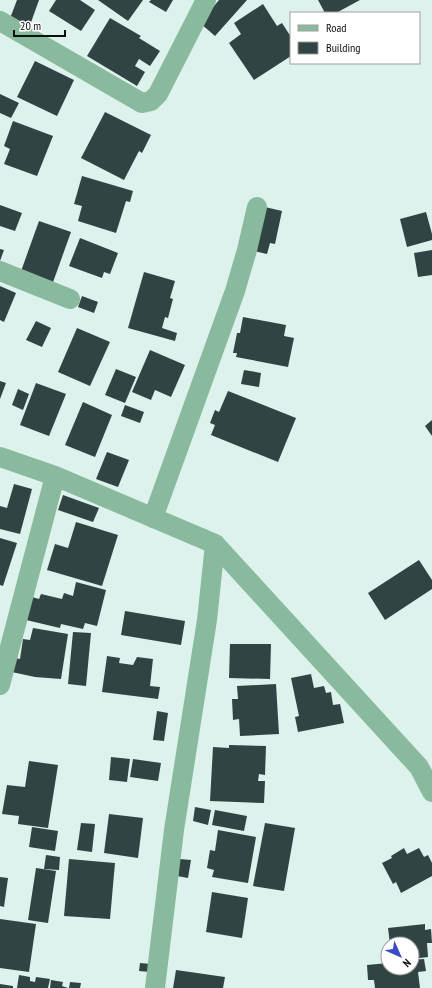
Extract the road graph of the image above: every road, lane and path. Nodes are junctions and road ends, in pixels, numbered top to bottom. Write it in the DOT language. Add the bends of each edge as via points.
graph roads {
  1 [pos="206,0"];
  2 [pos="0,21"];
  3 [pos="256,207"];
  4 [pos="0,271"];
  5 [pos="70,299"];
  6 [pos="0,457"];
  7 [pos="55,476"];
  8 [pos="153,518"];
  9 [pos="215,544"];
  10 [pos="0,685"];
  11 [pos="432,792"];
  12 [pos="155,988"];
  1 -- 2 [label="street" via="158,94 151,101 142,103"];
  3 -- 8 [label="street" via="235,291"];
  4 -- 5 [label="street"];
  6 -- 7 [label="street"];
  7 -- 8 [label="street"];
  7 -- 10 [label="street"];
  8 -- 9 [label="street"];
  9 -- 11 [label="street" via="419,767"];
  9 -- 12 [label="street" via="207,620 174,830"];
}
